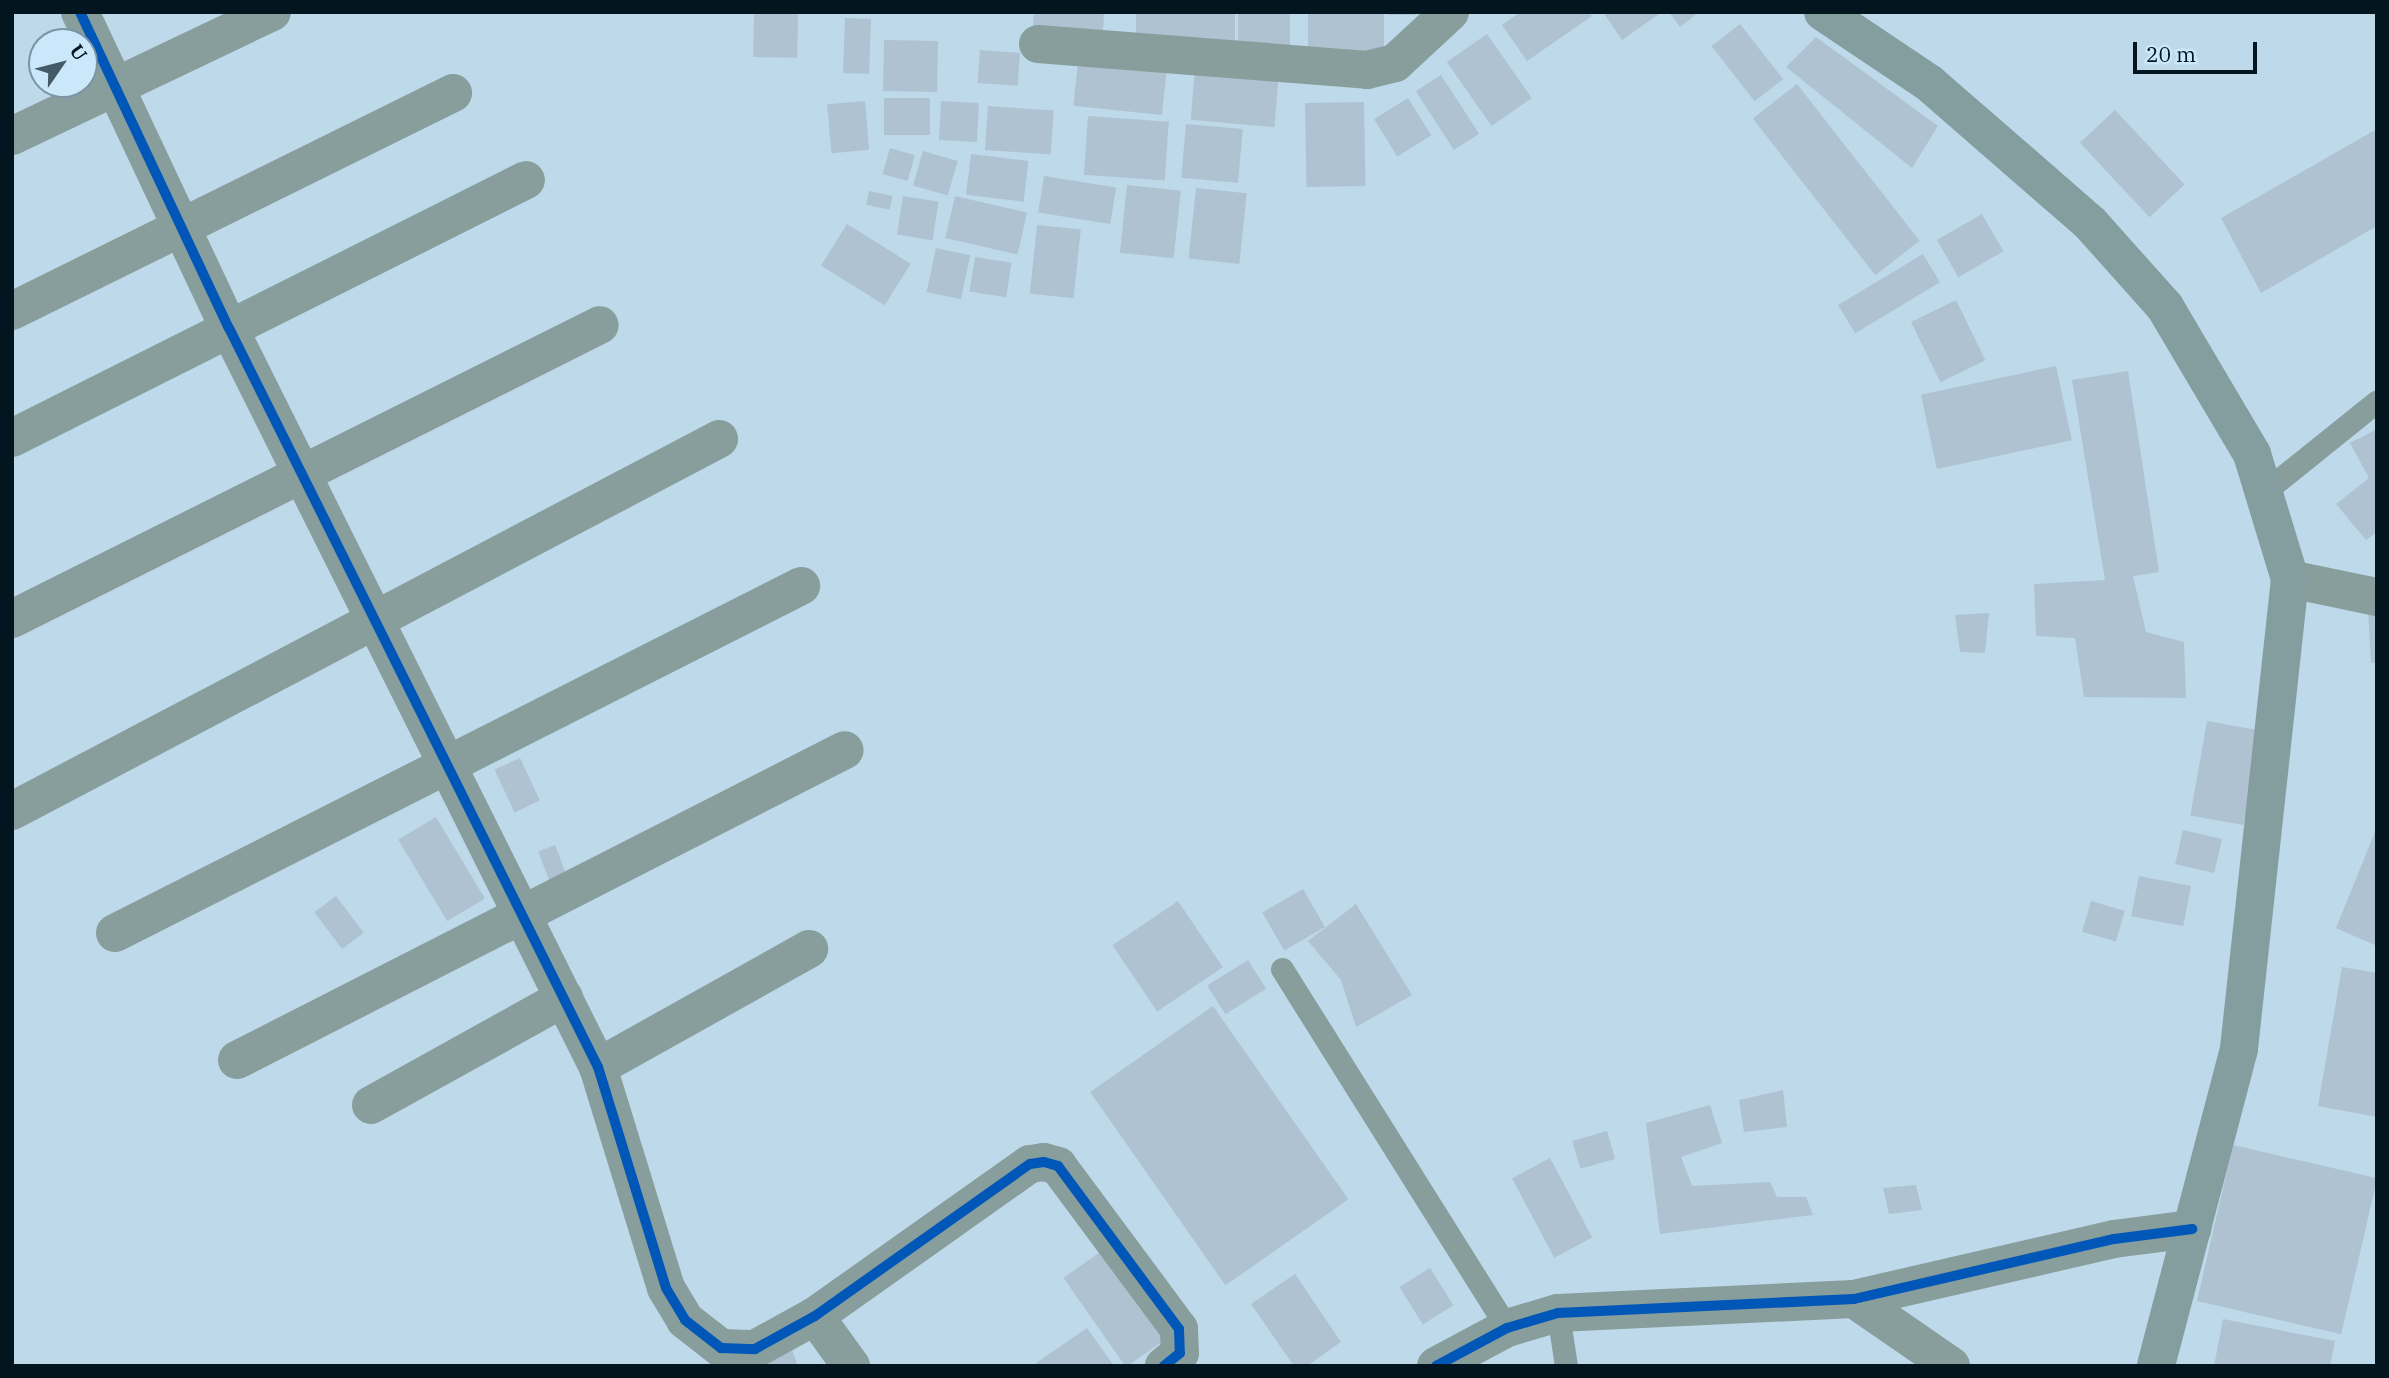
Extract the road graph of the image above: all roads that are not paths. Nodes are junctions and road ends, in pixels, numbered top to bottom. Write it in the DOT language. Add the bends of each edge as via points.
graph roads {
  1 [pos="80,12"];
  2 [pos="272,12"];
  3 [pos="1450,12"];
  4 [pos="1823,12"];
  5 [pos="1038,44"];
  6 [pos="116,88"];
  7 [pos="453,93"];
  8 [pos="12,136"];
  9 [pos="526,180"];
  10 [pos="182,227"];
  11 [pos="12,312"];
  12 [pos="600,325"];
  13 [pos="229,328"];
  14 [pos="2377,401"];
  15 [pos="12,438"];
  16 [pos="719,439"];
  17 [pos="303,476"];
  18 [pos="2264,492"];
  19 [pos="2290,579"];
  20 [pos="802,586"];
  21 [pos="2377,597"];
  22 [pos="12,619"];
  23 [pos="374,619"];
  24 [pos="845,750"];
  25 [pos="447,764"];
  26 [pos="12,811"];
  27 [pos="522,914"];
  28 [pos="115,933"];
  29 [pos="810,949"];
  30 [pos="1282,969"];
  31 [pos="564,998"];
  32 [pos="237,1060"];
  33 [pos="598,1067"];
  34 [pos="371,1105"];
  35 [pos="2192,1229"];
  36 [pos="1854,1299"];
  37 [pos="1558,1313"];
  38 [pos="815,1316"];
  39 [pos="1507,1328"];
  40 [pos="1178,1361"];
  41 [pos="851,1366"];
  42 [pos="1436,1366"];
  43 [pos="1566,1366"];
  44 [pos="1951,1366"];
  45 [pos="2157,1366"];
  1 -- 6 [label="street"];
  2 -- 6 [label="street"];
  3 -- 5 [label="street" via="1395,63 1367,70"];
  4 -- 18 [label="highway" via="1929,83 2090,223 2165,307 2252,454"];
  6 -- 8 [label="street"];
  6 -- 10 [label="street"];
  7 -- 10 [label="street"];
  9 -- 13 [label="street"];
  10 -- 11 [label="street"];
  10 -- 13 [label="street"];
  12 -- 17 [label="street"];
  13 -- 15 [label="street"];
  13 -- 17 [label="street"];
  14 -- 18 [label="lane"];
  16 -- 23 [label="street"];
  17 -- 22 [label="street"];
  17 -- 23 [label="street"];
  18 -- 19 [label="highway"];
  19 -- 21 [label="street"];
  19 -- 35 [label="highway" via="2239,1049"];
  20 -- 25 [label="street"];
  23 -- 25 [label="street"];
  23 -- 26 [label="street"];
  24 -- 27 [label="street"];
  25 -- 27 [label="street"];
  25 -- 28 [label="street"];
  27 -- 31 [label="street"];
  27 -- 32 [label="street"];
  29 -- 33 [label="street"];
  30 -- 39 [label="lane"];
  31 -- 33 [label="street"];
  31 -- 34 [label="street"];
  33 -- 38 [label="street" via="666,1288 685,1320 721,1348 755,1349"];
  35 -- 36 [label="street" via="2114,1240"];
  35 -- 45 [label="highway"];
  36 -- 37 [label="street"];
  36 -- 44 [label="street"];
  37 -- 39 [label="street"];
  37 -- 43 [label="lane"];
  38 -- 40 [label="street" via="949,1218 1030,1164 1044,1163 1058,1166 1179,1329"];
  38 -- 41 [label="street"];
  39 -- 42 [label="street"];
}
